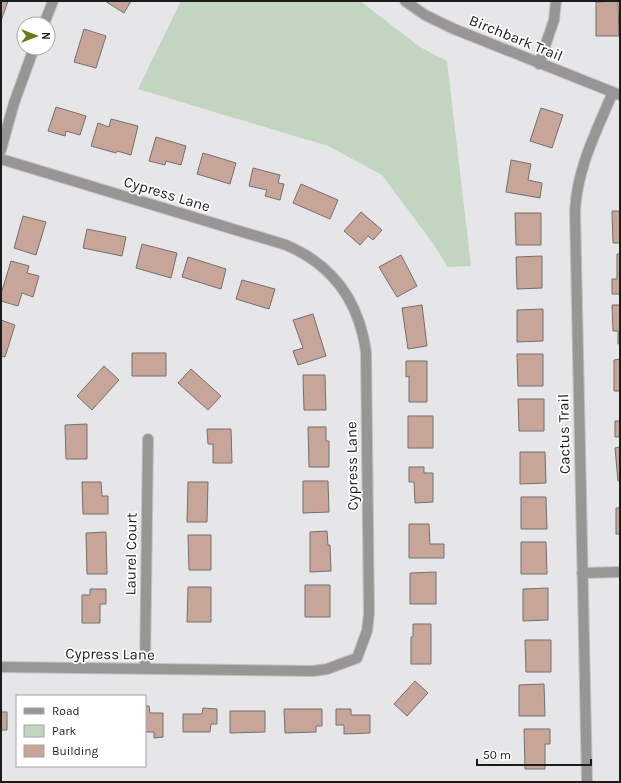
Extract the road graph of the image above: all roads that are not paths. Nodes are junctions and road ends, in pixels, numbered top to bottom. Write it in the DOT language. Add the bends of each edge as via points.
graph roads {
  1 [pos="53,1"];
  2 [pos="405,1"];
  3 [pos="556,1"];
  4 [pos="47,16"];
  5 [pos="31,56"];
  6 [pos="539,64"];
  7 [pos="616,93"];
  8 [pos="1,150"];
  9 [pos="1,159"];
  10 [pos="148,439"];
  11 [pos="620,572"];
  12 [pos="582,573"];
  13 [pos="1,667"];
  14 [pos="145,669"];
  15 [pos="587,782"];
  1 -- 4 [label="street"];
  2 -- 6 [label="street, Birchbark Trail" via="438,22"];
  3 -- 6 [label="street" via="554,20"];
  5 -- 8 [label="street"];
  6 -- 7 [label="street, Birchbark Trail"];
  7 -- 12 [label="street, Cactus Trail" via="584,163 576,195"];
  9 -- 14 [label="street, Cypress Lane" via="300,251 330,273 344,290 353,304 364,334 369,614 367,631 357,658 327,669 313,671"];
  10 -- 14 [label="street, Laurel Court"];
  11 -- 12 [label="street"];
  12 -- 15 [label="street, Cactus Trail"];
  13 -- 14 [label="street, Cypress Lane"];
}
